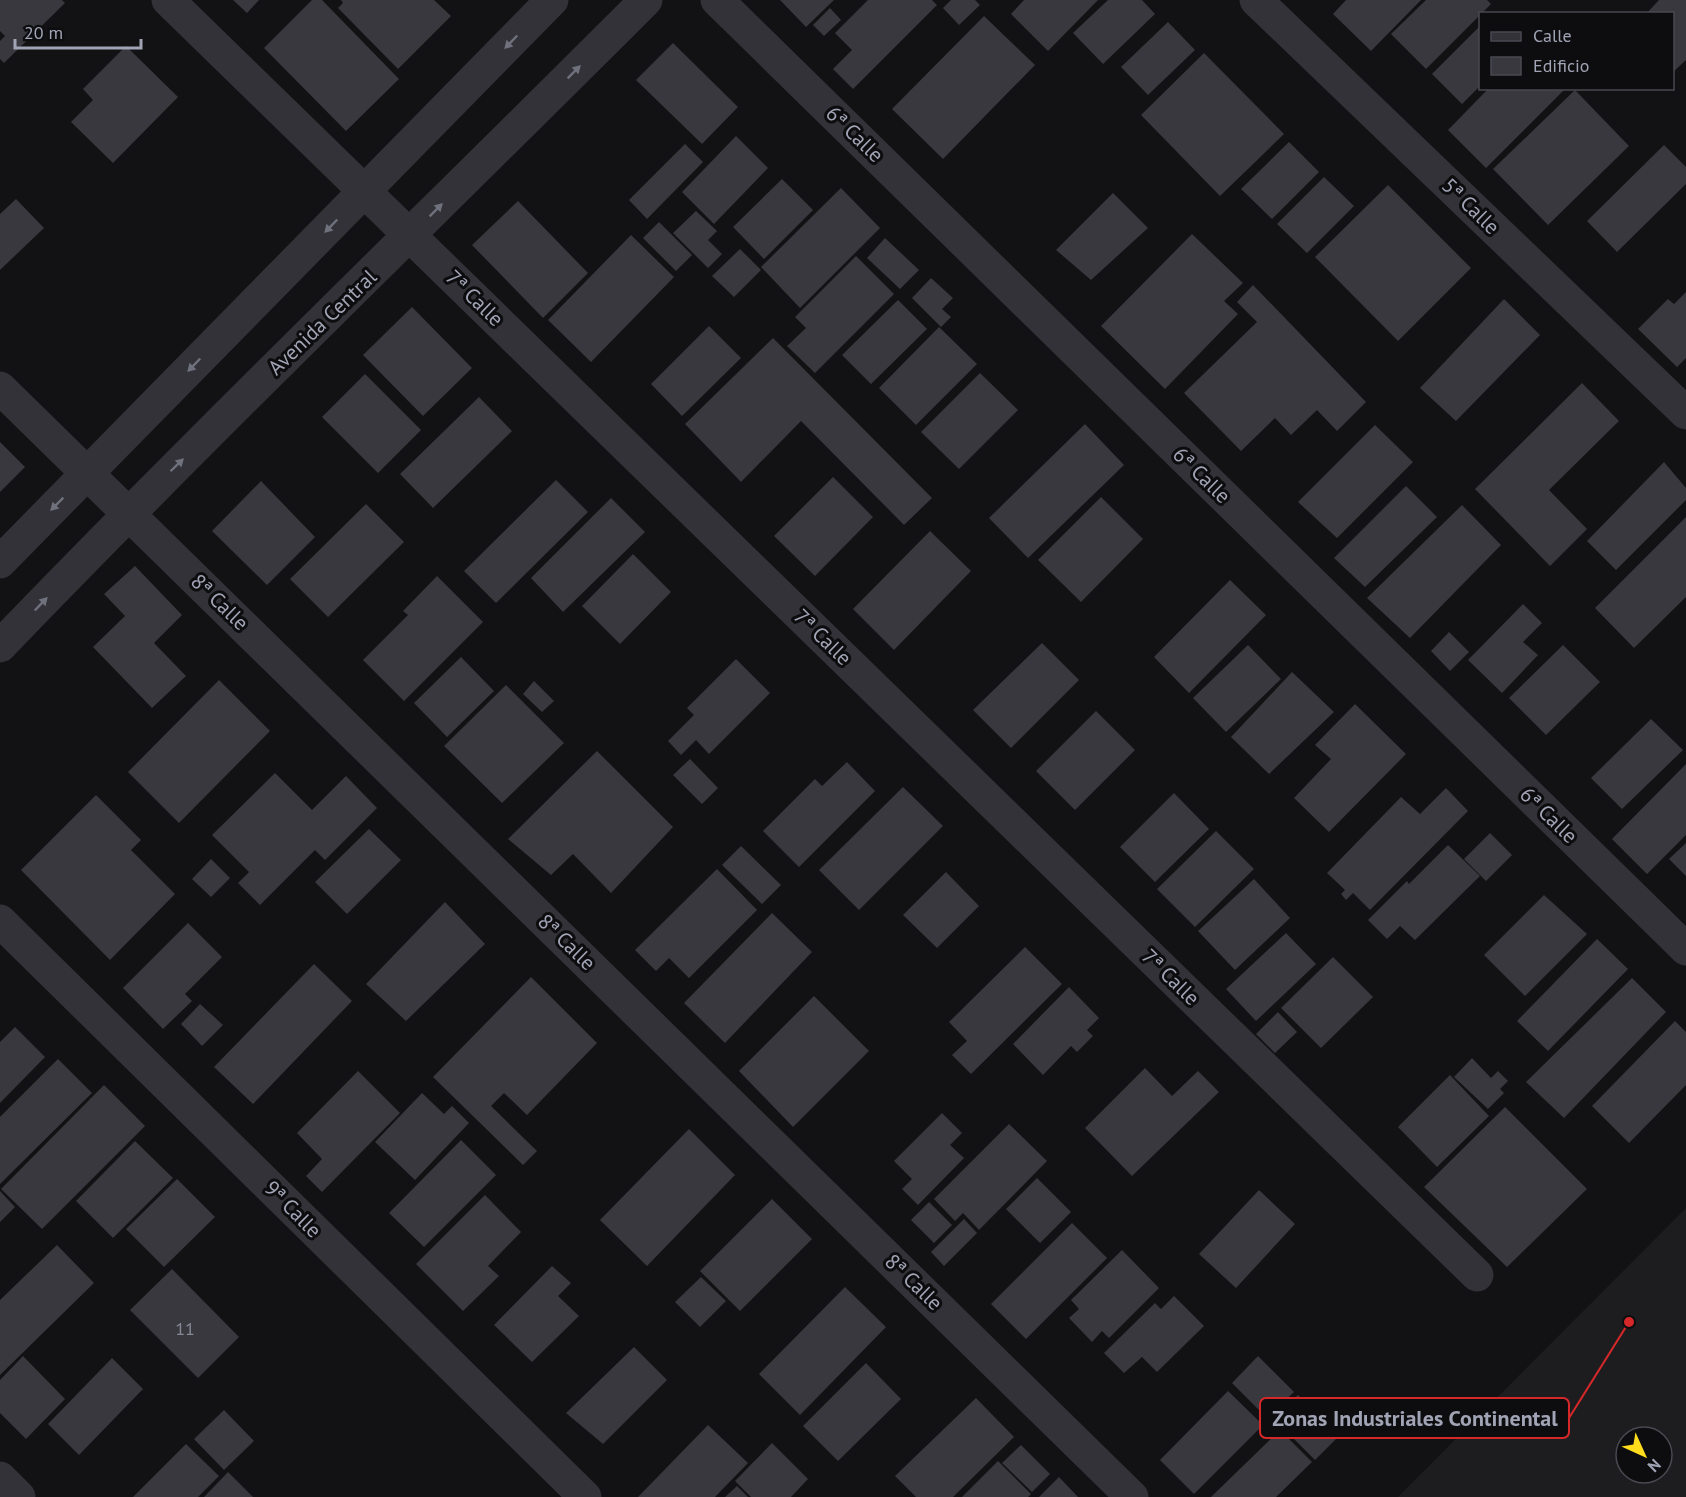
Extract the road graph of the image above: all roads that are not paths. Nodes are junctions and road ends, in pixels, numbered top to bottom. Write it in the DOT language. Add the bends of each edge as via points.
graph roads {
  1 [pos="168,0"];
  2 [pos="552,0"];
  3 [pos="646,0"];
  4 [pos="717,0"];
  5 [pos="1256,0"];
  6 [pos="364,191"];
  7 [pos="411,235"];
  8 [pos="0,388"];
  9 [pos="1686,413"];
  10 [pos="87,474"];
  11 [pos="129,512"];
  12 [pos="0,562"];
  13 [pos="0,646"];
  14 [pos="0,921"];
  15 [pos="1686,949"];
  16 [pos="1477,1275"];
  17 [pos="0,1478"];
  18 [pos="19,1497"];
  19 [pos="585,1497"];
  20 [pos="1132,1497"];
  1 -- 6 [label="street, 7ª Calle"];
  2 -- 6 [label="street, one-way"];
  7 -- 3 [label="street, Avenida Central, one-way"];
  4 -- 15 [label="street, 6ª Calle"];
  5 -- 9 [label="street, 5ª Calle"];
  6 -- 7 [label="street, 7ª Calle"];
  6 -- 10 [label="street, one-way"];
  11 -- 7 [label="street, Avenida Central, one-way"];
  7 -- 16 [label="street, 7ª Calle"];
  8 -- 10 [label="street, 8ª Calle"];
  10 -- 11 [label="street, 8ª Calle"];
  10 -- 12 [label="street, one-way"];
  13 -- 11 [label="street, Avenida Central, one-way"];
  11 -- 20 [label="street, 8ª Calle"];
  14 -- 19 [label="street, 9ª Calle"];
  17 -- 18 [label="street"];
}
